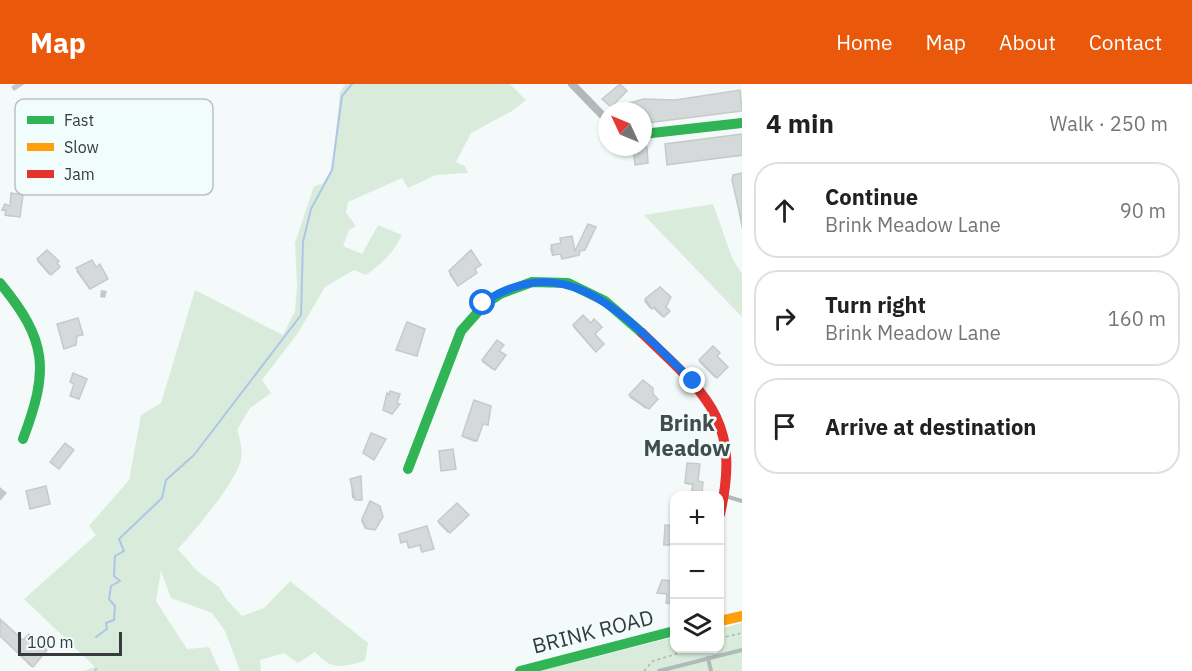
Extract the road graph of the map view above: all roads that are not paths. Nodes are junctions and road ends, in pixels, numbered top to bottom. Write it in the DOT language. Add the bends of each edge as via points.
graph roads {
  1 [pos="572,84"];
  2 [pos="598,111"];
  3 [pos="742,123"];
  4 [pos="652,133"];
  5 [pos="0,283"];
  6 [pos="23,439"];
  7 [pos="408,469"];
  8 [pos="724,496"];
  9 [pos="742,501"];
  10 [pos="742,616"];
  11 [pos="724,620"];
  12 [pos="670,633"];
  13 [pos="742,650"];
  14 [pos="708,658"];
  15 [pos="520,671"];
  16 [pos="659,671"];
  17 [pos="711,671"];
  1 -- 2 [label="street"];
  3 -- 4 [label="street"];
  5 -- 6 [label="street" via="22,307 40,350 40,386"];
  7 -- 8 [label="street" via="460,331 471,316 483,303 515,285 537,281 567,283 609,305 693,381 709,401 728,448"];
  8 -- 9 [label="lane"];
  10 -- 11 [label="street"];
  12 -- 15 [label="street, BRINK ROAD"];
  13 -- 14 [label="lane"];
  14 -- 16 [label="lane"];
  14 -- 17 [label="lane"];
}
